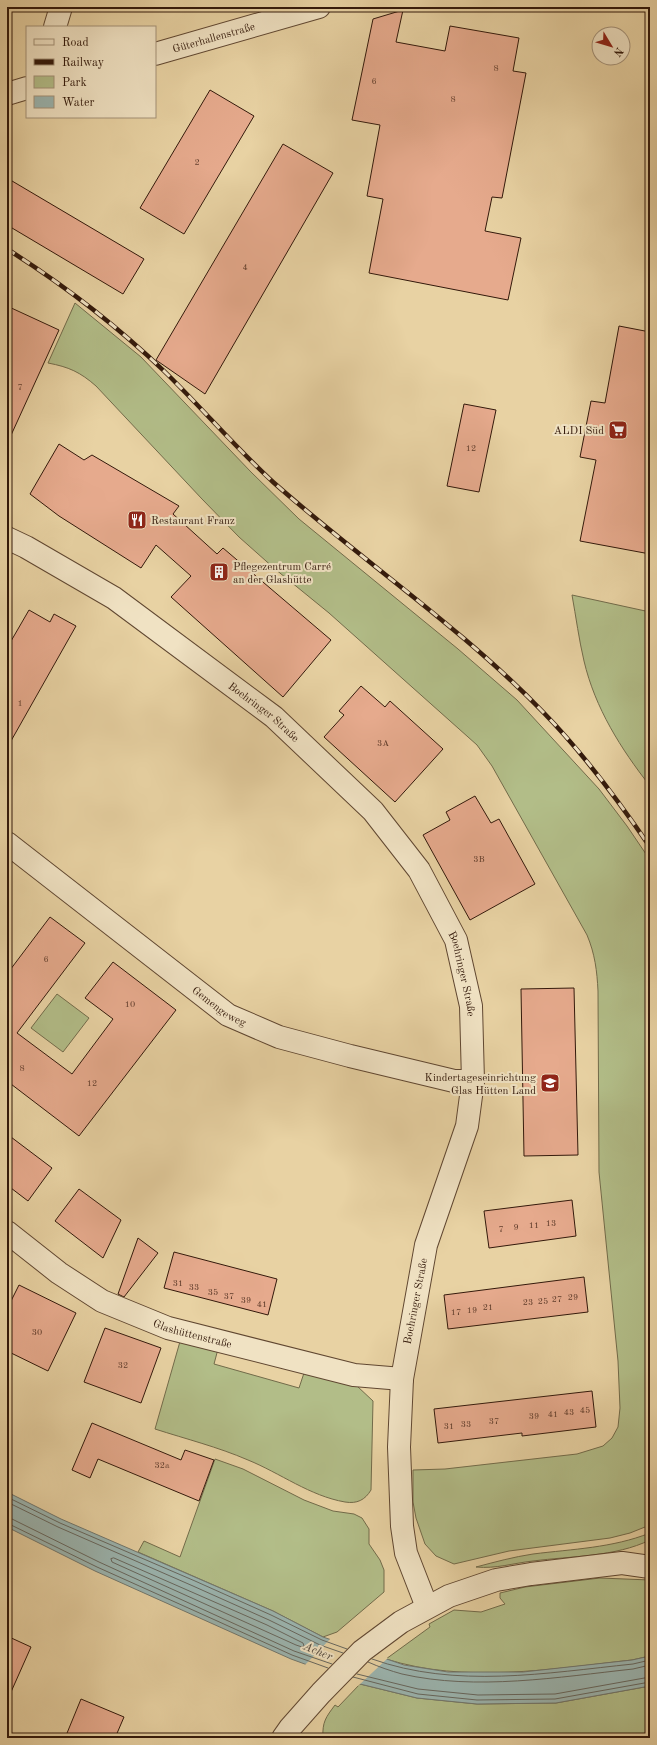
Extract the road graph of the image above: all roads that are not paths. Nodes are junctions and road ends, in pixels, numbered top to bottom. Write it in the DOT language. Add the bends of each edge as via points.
graph roads {
  1 [pos="62,7"];
  2 [pos="319,7"];
  3 [pos="55,26"];
  4 [pos="156,54"];
  5 [pos="26,88"];
  6 [pos="7,94"];
  7 [pos="7,538"];
  8 [pos="7,844"];
  9 [pos="473,1082"];
  10 [pos="7,1232"];
  11 [pos="402,1379"];
  12 [pos="650,1552"];
  13 [pos="622,1563"];
  14 [pos="650,1566"];
  15 [pos="428,1607"];
  16 [pos="282,1738"];
  1 -- 3 [label="street"];
  2 -- 4 [label="street, Güterhallenstraße"];
  5 -- 6 [label="street"];
  7 -- 9 [label="street, Boehringer Straße" via="114,598 274,717 373,811 419,870 456,940 471,1006"];
  8 -- 9 [label="street, Gemengeweg" via="228,1015 279,1037 454,1081"];
  9 -- 11 [label="street, Boehringer Straße" via="467,1126 426,1245"];
  10 -- 11 [label="street, Glashüttenstraße" via="59,1273 102,1302 168,1328 354,1375"];
  11 -- 15 [label="street, Boehringer Straße" via="399,1448 402,1526 406,1553"];
  12 -- 13 [label="street"];
  13 -- 14 [label="street"];
  13 -- 15 [label="street" via="496,1580 449,1596"];
  15 -- 16 [label="street" via="401,1622 362,1651"];
}
